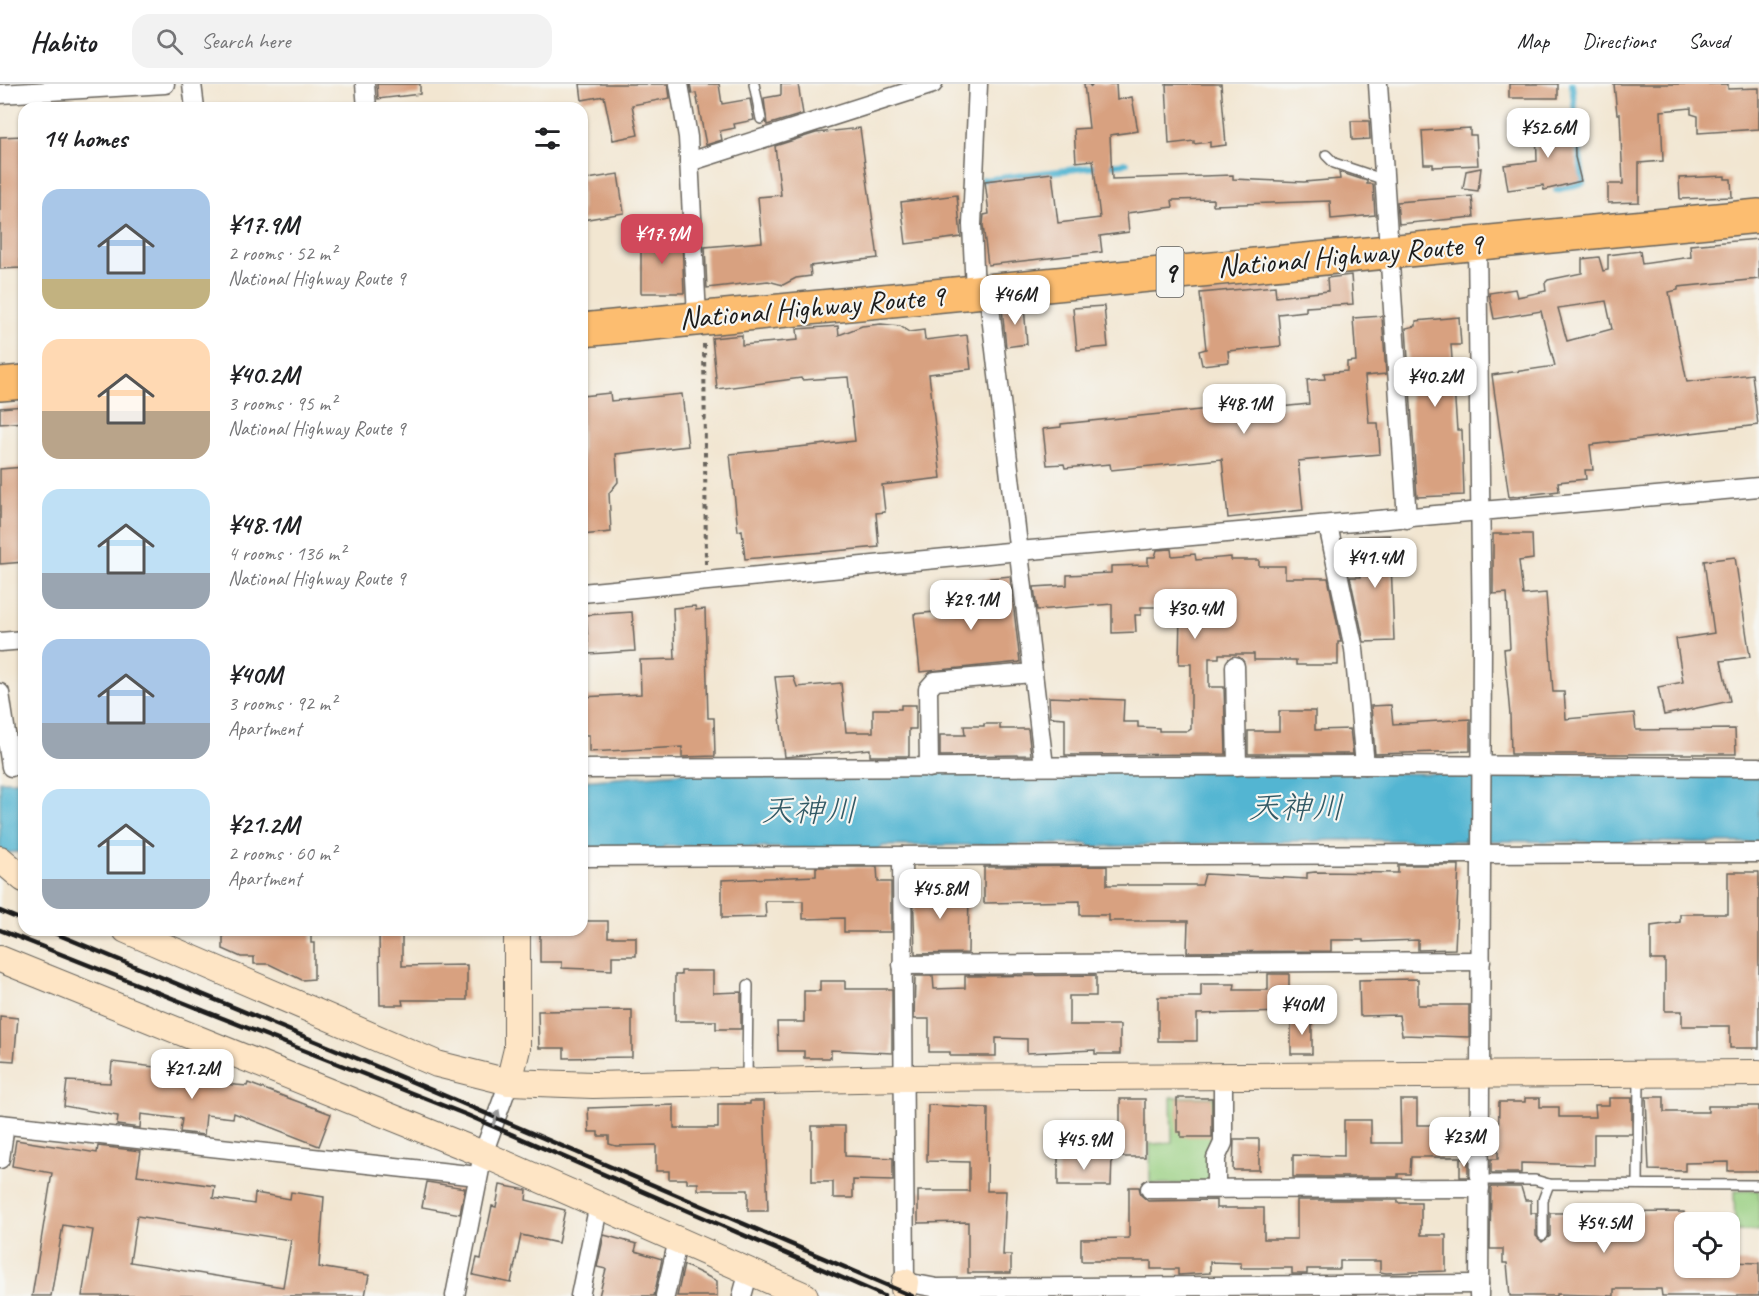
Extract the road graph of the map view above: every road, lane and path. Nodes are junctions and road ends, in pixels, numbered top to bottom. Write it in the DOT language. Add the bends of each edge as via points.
graph roads {
  1 [pos="165,84"];
  2 [pos="192,84"];
  3 [pos="365,84"];
  4 [pos="679,84"];
  5 [pos="754,84"];
  6 [pos="933,84"];
  7 [pos="978,84"];
  8 [pos="1378,84"];
  9 [pos="0,94"];
  10 [pos="194,102"];
  11 [pos="366,102"];
  12 [pos="761,119"];
  13 [pos="1326,155"];
  14 [pos="689,162"];
  15 [pos="1385,180"];
  16 [pos="1759,216"];
  17 [pos="1477,243"];
  18 [pos="1390,251"];
  19 [pos="981,291"];
  20 [pos="697,317"];
  21 [pos="588,329"];
  22 [pos="18,382"];
  23 [pos="0,384"];
  24 [pos="1759,487"];
  25 [pos="1479,513"];
  26 [pos="1407,519"];
  27 [pos="1329,525"];
  28 [pos="1019,551"];
  29 [pos="706,580"];
  30 [pos="588,592"];
  31 [pos="18,640"];
  32 [pos="0,642"];
  33 [pos="1235,666"];
  34 [pos="1032,673"];
  35 [pos="0,693"];
  36 [pos="1365,765"];
  37 [pos="1044,766"];
  38 [pos="1237,766"];
  39 [pos="12,767"];
  40 [pos="1759,767"];
  41 [pos="929,768"];
  42 [pos="588,769"];
  43 [pos="1481,769"];
  44 [pos="1481,852"];
  45 [pos="1759,853"];
  46 [pos="902,856"];
  47 [pos="588,857"];
  48 [pos="1,860"];
  49 [pos="18,874"];
  50 [pos="140,936"];
  51 [pos="517,936"];
  52 [pos="0,959"];
  53 [pos="1481,961"];
  54 [pos="903,965"];
  55 [pos="748,985"];
  56 [pos="1639,1073"];
  57 [pos="1759,1073"];
  58 [pos="1481,1074"];
  59 [pos="1223,1076"];
  60 [pos="903,1078"];
  61 [pos="509,1082"];
  62 [pos="747,1082"];
  63 [pos="3,1125"];
  64 [pos="0,1159"];
  65 [pos="481,1165"];
  66 [pos="1480,1184"];
  67 [pos="1549,1184"];
  68 [pos="1638,1184"];
  69 [pos="1759,1185"];
  70 [pos="1216,1188"];
  71 [pos="1150,1189"];
  72 [pos="599,1204"];
  73 [pos="1543,1236"];
  74 [pos="678,1240"];
  75 [pos="749,1271"];
  76 [pos="1479,1290"];
  77 [pos="455,1296"];
  78 [pos="580,1296"];
  79 [pos="665,1296"];
  80 [pos="742,1296"];
  81 [pos="805,1296"];
  1 -- 9 [label="street"];
  2 -- 10 [label="street"];
  3 -- 11 [label="street"];
  4 -- 14 [label="street"];
  5 -- 12 [label="lane"];
  6 -- 14 [label="street"];
  7 -- 19 [label="street" via="972,225"];
  8 -- 15 [label="street"];
  13 -- 15 [label="lane" via="1334,163"];
  14 -- 20 [label="street"];
  15 -- 18 [label="street"];
  16 -- 17 [label="highway, National Highway Route 9 / 9"];
  17 -- 18 [label="highway, National Highway Route 9 / 9"];
  17 -- 25 [label="street"];
  18 -- 19 [label="highway, National Highway Route 9 / 9"];
  18 -- 26 [label="street"];
  19 -- 20 [label="highway, National Highway Route 9 / 9"];
  19 -- 28 [label="street"];
  20 -- 21 [label="highway, National Highway Route 9 / 9"];
  20 -- 29 [label="path" via="704,338"];
  22 -- 23 [label="highway"];
  24 -- 25 [label="street"];
  25 -- 26 [label="street"];
  25 -- 43 [label="street"];
  26 -- 27 [label="street"];
  27 -- 28 [label="street"];
  27 -- 36 [label="street" via="1354,649"];
  28 -- 29 [label="street"];
  28 -- 34 [label="street"];
  29 -- 30 [label="street"];
  31 -- 32 [label="street"];
  33 -- 38 [label="street"];
  34 -- 37 [label="street"];
  34 -- 41 [label="street" via="935,681 928,689"];
  35 -- 39 [label="street"];
  36 -- 38 [label="street"];
  36 -- 43 [label="street"];
  37 -- 38 [label="street"];
  37 -- 41 [label="street"];
  40 -- 43 [label="street"];
  41 -- 42 [label="street"];
  43 -- 44 [label="street"];
  44 -- 45 [label="street"];
  44 -- 46 [label="street"];
  44 -- 53 [label="street"];
  46 -- 47 [label="street"];
  46 -- 54 [label="street"];
  48 -- 49 [label="street"];
  50 -- 61 [label="street" via="437,1064"];
  51 -- 61 [label="street" via="517,1049"];
  52 -- 65 [label="street"];
  53 -- 54 [label="street"];
  53 -- 58 [label="street"];
  54 -- 60 [label="street"];
  55 -- 62 [label="lane"];
  56 -- 57 [label="street"];
  56 -- 58 [label="street"];
  56 -- 68 [label="lane"];
  58 -- 59 [label="street"];
  58 -- 66 [label="street"];
  59 -- 60 [label="street"];
  59 -- 70 [label="street" via="1223,1143 1216,1158"];
  60 -- 62 [label="street"];
  60 -- 76 [label="street" via="905,1286"];
  61 -- 62 [label="street"];
  65 -- 61 [label="street, one-way"];
  63 -- 64 [label="street"];
  63 -- 65 [label="street"];
  65 -- 72 [label="street"];
  65 -- 77 [label="street"];
  66 -- 67 [label="lane" via="1535,1180"];
  66 -- 70 [label="street"];
  66 -- 76 [label="street"];
  67 -- 68 [label="lane"];
  67 -- 73 [label="lane" via="1543,1200"];
  68 -- 69 [label="lane"];
  70 -- 71 [label="street"];
  72 -- 74 [label="street"];
  72 -- 78 [label="street"];
  74 -- 75 [label="street"];
  74 -- 79 [label="street"];
  75 -- 80 [label="street"];
  75 -- 81 [label="street"];
}
